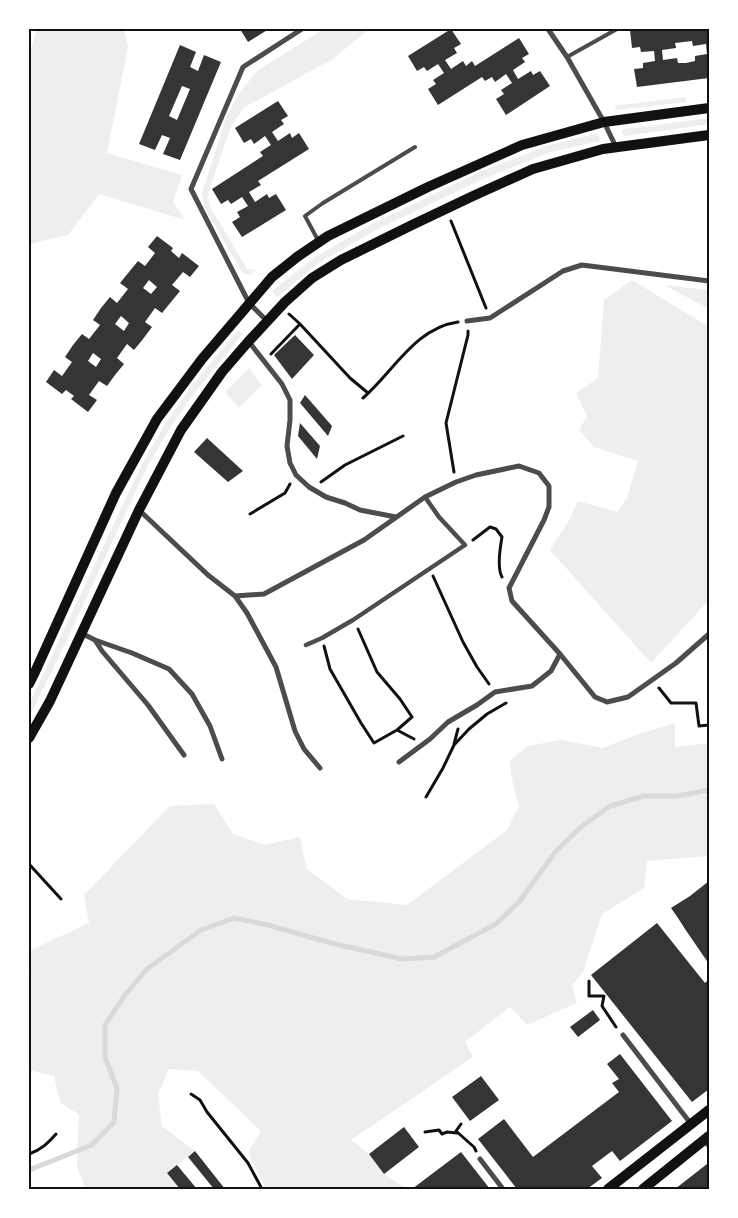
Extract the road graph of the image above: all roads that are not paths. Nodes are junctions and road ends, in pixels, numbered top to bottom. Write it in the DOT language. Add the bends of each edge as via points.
graph roads {
  1 [pos="302,29"];
  2 [pos="548,29"];
  3 [pos="618,29"];
  4 [pos="567,57"];
  5 [pos="709,108"];
  6 [pos="604,122"];
  7 [pos="709,135"];
  8 [pos="415,147"];
  9 [pos="617,148"];
  10 [pos="319,242"];
  11 [pos="709,281"];
  12 [pos="249,303"];
  13 [pos="267,321"];
  14 [pos="467,321"];
  15 [pos="248,342"];
  16 [pos="425,497"];
  17 [pos="139,510"];
  18 [pos="396,517"];
  19 [pos="235,596"];
  20 [pos="81,633"];
  21 [pos="709,634"];
  22 [pos="95,640"];
  23 [pos="306,645"];
  24 [pos="560,654"];
  25 [pos="29,684"];
  26 [pos="29,738"];
  27 [pos="184,755"];
  28 [pos="222,759"];
  29 [pos="399,762"];
  30 [pos="320,768"];
  31 [pos="622,1036"];
  32 [pos="709,1110"];
  33 [pos="691,1124"];
  34 [pos="708,1141"];
  35 [pos="480,1159"];
  36 [pos="503,1189"];
  37 [pos="608,1189"];
  38 [pos="643,1189"];
  1 -- 12 [label="street" via="243,67 191,189"];
  2 -- 4 [label="street"];
  3 -- 4 [label="lane"];
  4 -- 6 [label="street"];
  5 -- 6 [label="main road"];
  6 -- 9 [label="street"];
  6 -- 10 [label="main road" via="522,146 428,187"];
  7 -- 9 [label="main road"];
  8 -- 10 [label="lane" via="304,216"];
  9 -- 13 [label="main road" via="533,169 341,260 312,278"];
  10 -- 12 [label="main road" via="272,277"];
  11 -- 14 [label="street" via="582,265 563,271 490,318"];
  12 -- 13 [label="street"];
  12 -- 25 [label="main road" via="157,420 116,493"];
  13 -- 15 [label="main road"];
  15 -- 17 [label="main road" via="222,372 181,430"];
  15 -- 18 [label="street" via="282,384 290,400 287,446 296,475 326,497 360,510"];
  16 -- 18 [label="street"];
  16 -- 23 [label="street" via="465,545 353,620"];
  16 -- 24 [label="street" via="476,475 519,466 539,473 549,486 549,507 509,588 512,601"];
  17 -- 19 [label="street"];
  17 -- 20 [label="main road"];
  18 -- 19 [label="street" via="364,540 264,594"];
  19 -- 30 [label="street" via="276,667 295,731 304,749"];
  20 -- 22 [label="street"];
  20 -- 26 [label="main road"];
  21 -- 24 [label="street" via="676,663 628,697 607,702 595,697"];
  22 -- 27 [label="street"];
  22 -- 28 [label="street" via="169,669 192,694 210,726"];
  24 -- 29 [label="street" via="552,671 532,686 495,692 448,722"];
  31 -- 33 [label="street"];
  32 -- 33 [label="main road"];
  33 -- 37 [label="main road"];
  34 -- 38 [label="main road"];
  35 -- 36 [label="street"];
}
